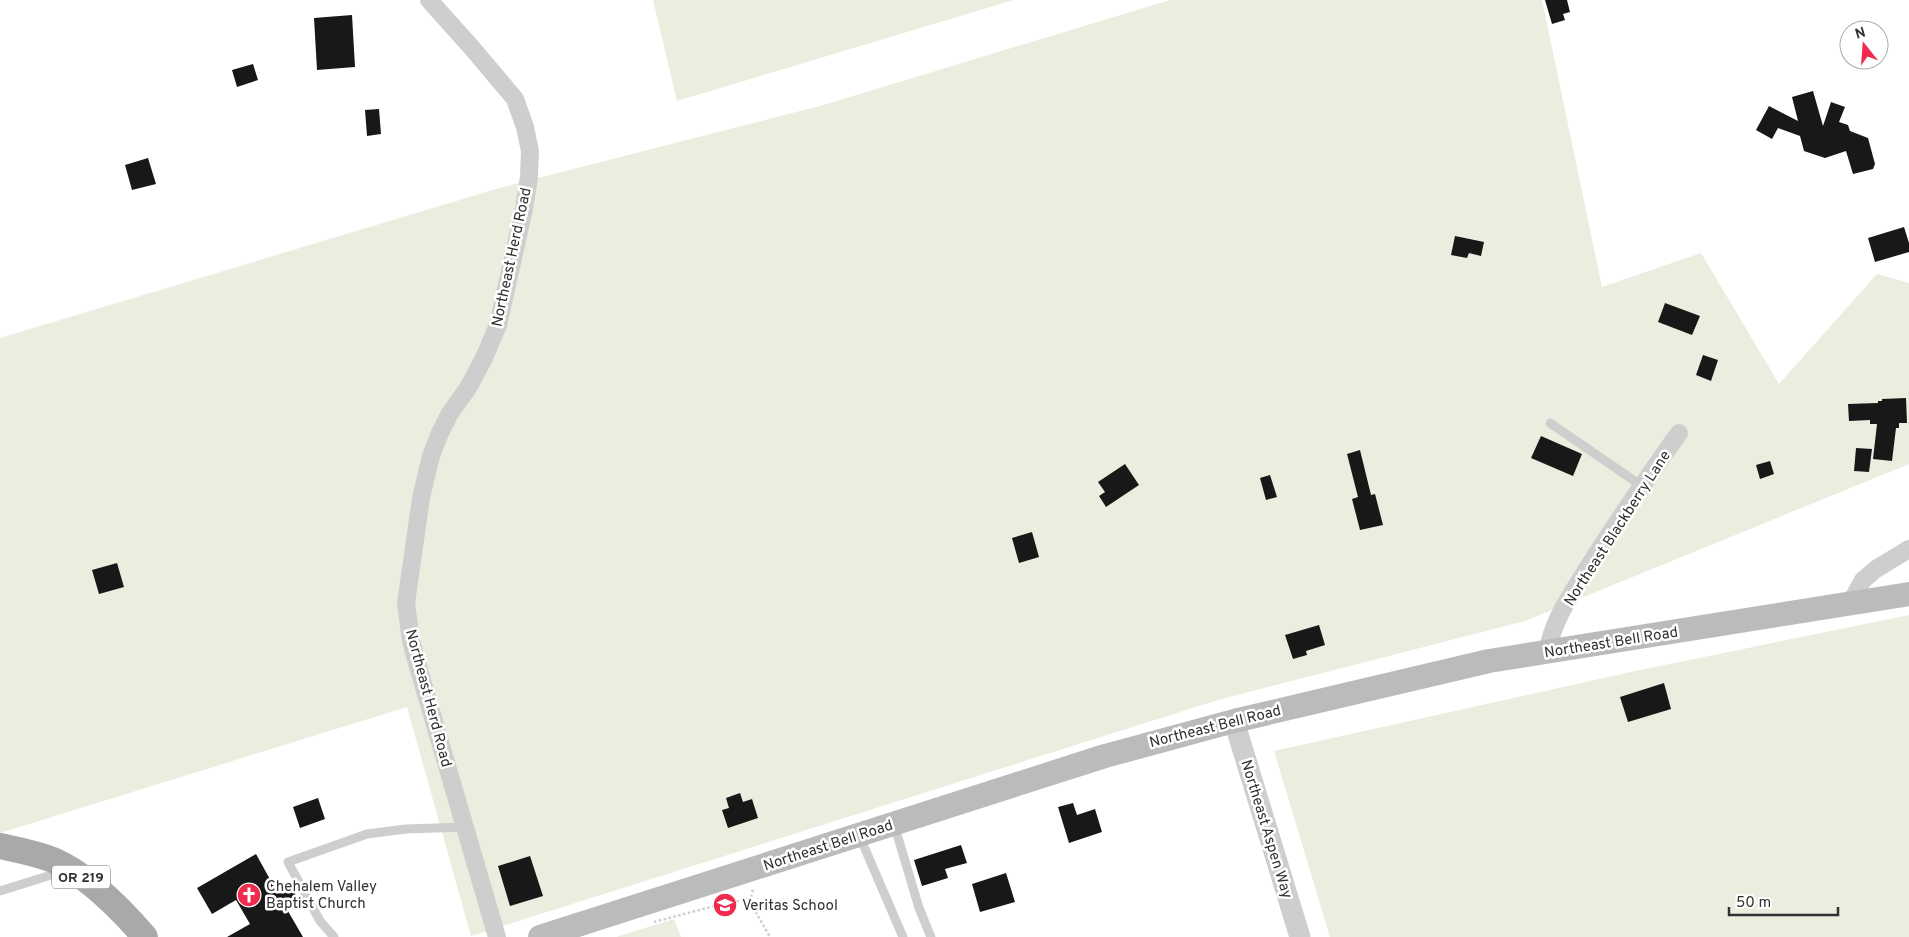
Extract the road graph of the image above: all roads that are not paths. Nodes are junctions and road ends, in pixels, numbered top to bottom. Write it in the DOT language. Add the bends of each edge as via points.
graph roads {
  1 [pos="429,0"];
  2 [pos="1550,424"];
  3 [pos="1679,433"];
  4 [pos="1642,486"];
  5 [pos="1909,549"];
  6 [pos="1909,594"];
  7 [pos="1850,604"];
  8 [pos="1548,651"];
  9 [pos="1234,721"];
  10 [pos="894,824"];
  11 [pos="465,827"];
  12 [pos="859,835"];
  13 [pos="0,846"];
  14 [pos="68,869"];
  15 [pos="0,891"];
  16 [pos="145,937"];
  17 [pos="334,937"];
  18 [pos="497,937"];
  19 [pos="540,937"];
  20 [pos="903,937"];
  21 [pos="931,937"];
  22 [pos="1300,937"];
  1 -- 11 [label="street, Northeast Herd Road" via="515,99 526,127 530,151 524,209 498,325 476,374 440,433 432,456 420,498 408,588 407,617 412,641"];
  2 -- 4 [label="lane"];
  3 -- 4 [label="street, Northeast Blackberry Lane"];
  4 -- 8 [label="street, Northeast Blackberry Lane" via="1606,539 1552,631"];
  5 -- 7 [label="street" via="1863,580"];
  6 -- 7 [label="main road, Northeast Bell Road"];
  7 -- 8 [label="main road, Northeast Bell Road"];
  8 -- 9 [label="main road, Northeast Bell Road" via="1431,674"];
  9 -- 10 [label="main road, Northeast Bell Road" via="1105,756"];
  9 -- 22 [label="street, Northeast Aspen Way"];
  10 -- 12 [label="main road, Northeast Bell Road"];
  10 -- 21 [label="lane"];
  11 -- 17 [label="lane" via="367,834 288,862 320,921"];
  11 -- 18 [label="street, Northeast Herd Road"];
  12 -- 19 [label="main road, Northeast Bell Road"];
  12 -- 20 [label="lane"];
  13 -- 14 [label="main road, OR 219" via="28,852"];
  14 -- 15 [label="lane"];
  14 -- 16 [label="main road, OR 219" via="98,891"];
}
